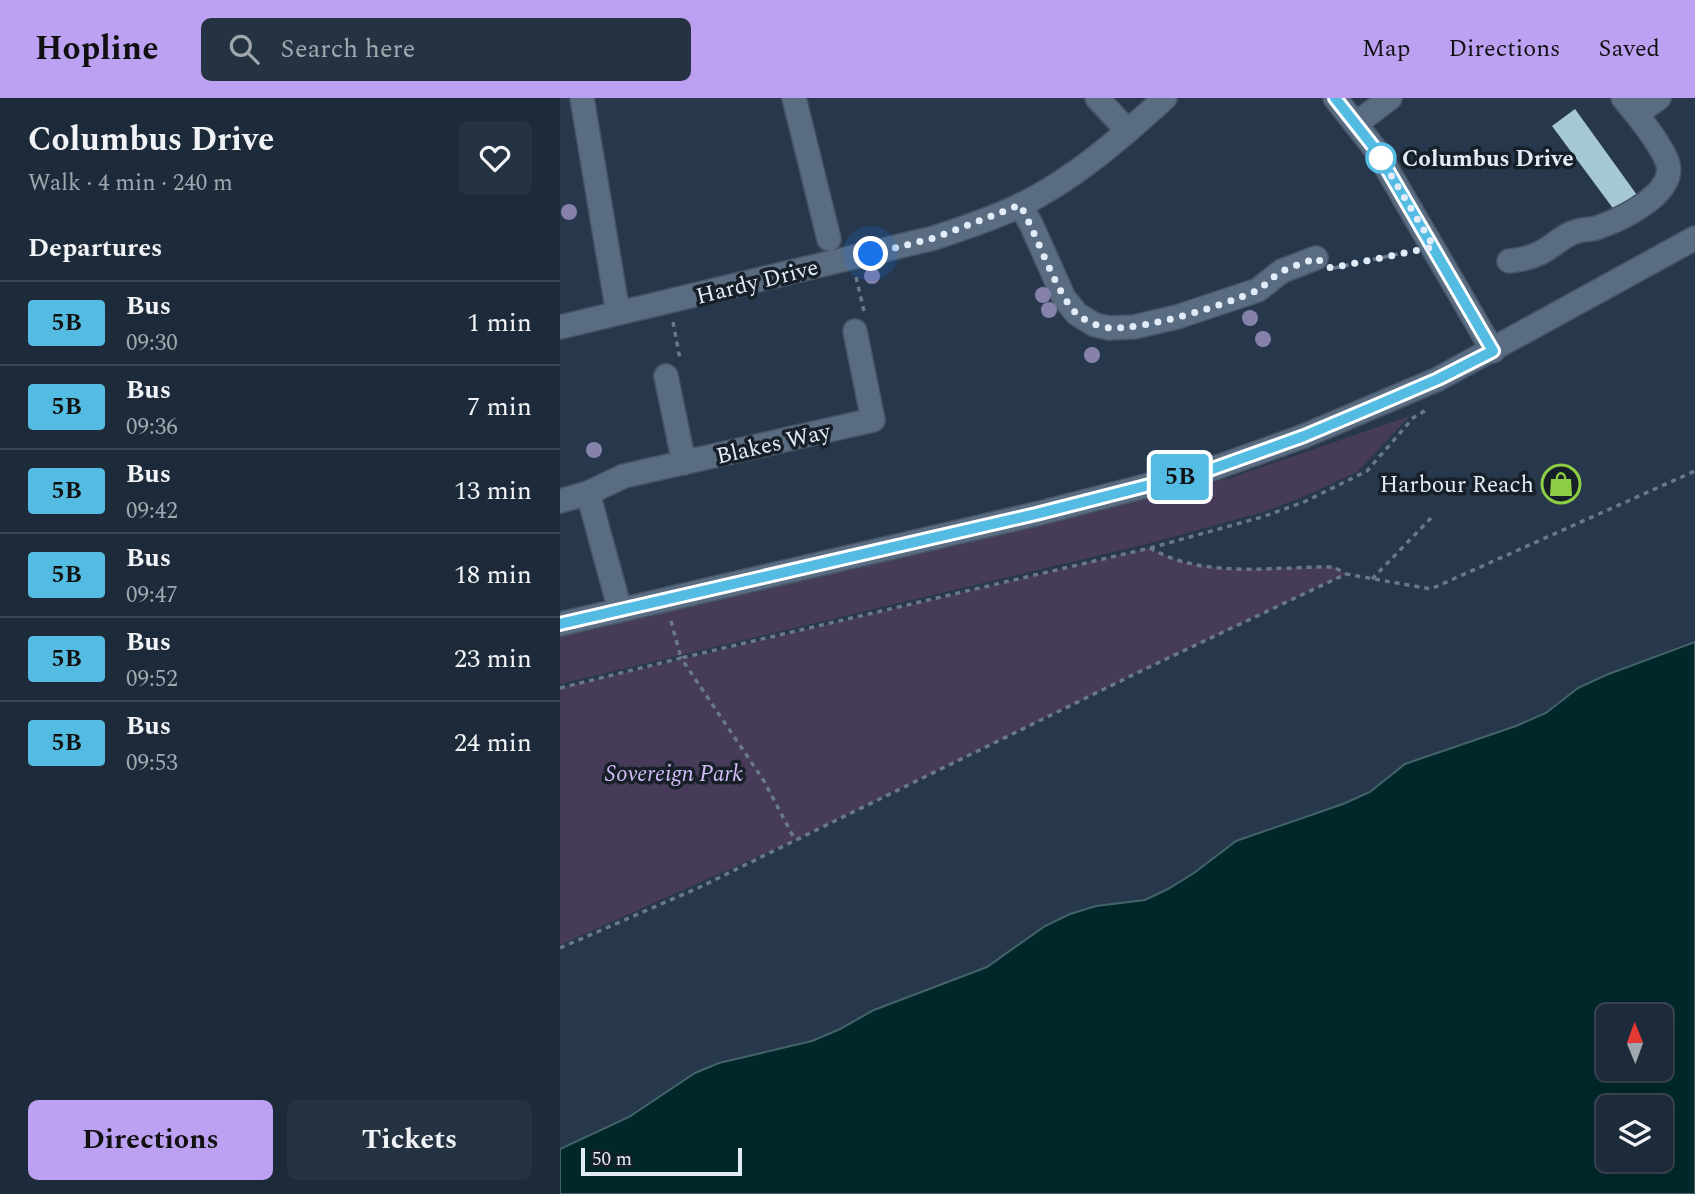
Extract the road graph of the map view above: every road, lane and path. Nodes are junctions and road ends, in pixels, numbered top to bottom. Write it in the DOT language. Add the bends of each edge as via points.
graph roads {
  1 [pos="582,98"];
  2 [pos="794,98"];
  3 [pos="1097,98"];
  4 [pos="1165,98"];
  5 [pos="1335,98"];
  6 [pos="1390,98"];
  7 [pos="1659,98"];
  8 [pos="1630,106"];
  9 [pos="1357,123"];
  10 [pos="1128,131"];
  11 [pos="1020,205"];
  12 [pos="829,239"];
  13 [pos="1695,239"];
  14 [pos="1434,247"];
  15 [pos="1316,258"];
  16 [pos="850,259"];
  17 [pos="1509,261"];
  18 [pos="668,302"];
  19 [pos="618,313"];
  20 [pos="560,327"];
  21 [pos="855,331"];
  22 [pos="1493,351"];
  23 [pos="666,376"];
  24 [pos="1438,379"];
  25 [pos="684,463"];
  26 [pos="1695,471"];
  27 [pos="587,493"];
  28 [pos="560,501"];
  29 [pos="1432,518"];
  30 [pos="1150,548"];
  31 [pos="1346,574"];
  32 [pos="1372,579"];
  33 [pos="665,599"];
  34 [pos="620,610"];
  35 [pos="560,624"];
  36 [pos="681,658"];
  37 [pos="560,688"];
  38 [pos="794,840"];
  39 [pos="560,948"];
  1 -- 19 [label="street"];
  2 -- 12 [label="street"];
  3 -- 10 [label="street"];
  4 -- 10 [label="street, Hardy Drive"];
  5 -- 9 [label="street"];
  6 -- 9 [label="street"];
  7 -- 8 [label="street"];
  8 -- 17 [label="street" via="1668,162 1666,181 1634,211 1597,229 1575,231 1542,253"];
  9 -- 14 [label="street"];
  10 -- 11 [label="street, Hardy Drive" via="1061,182"];
  11 -- 15 [label="street" via="1064,298 1077,314 1109,328 1177,317 1258,290 1282,271"];
  11 -- 16 [label="street, Hardy Drive" via="934,238"];
  13 -- 22 [label="street"];
  14 -- 15 [label="path" via="1331,268"];
  14 -- 22 [label="street"];
  16 -- 18 [label="street, Hardy Drive"];
  16 -- 21 [label="path" via="865,317"];
  18 -- 19 [label="street, Hardy Drive"];
  18 -- 23 [label="path" via="682,368"];
  19 -- 20 [label="street, Hardy Drive"];
  21 -- 25 [label="street, Blakes Way" via="873,419"];
  22 -- 24 [label="street"];
  23 -- 25 [label="street"];
  24 -- 30 [label="path" via="1448,396 1413,418 1367,471 1262,517"];
  24 -- 33 [label="street" via="1212,469"];
  25 -- 27 [label="street, Blakes Way" via="624,476"];
  26 -- 32 [label="path" via="1431,589"];
  27 -- 28 [label="street, Blakes Way"];
  27 -- 34 [label="street"];
  29 -- 32 [label="path"];
  30 -- 31 [label="path" via="1189,565 1215,569 1334,567"];
  30 -- 36 [label="path"];
  31 -- 32 [label="path"];
  31 -- 38 [label="path"];
  33 -- 34 [label="street"];
  33 -- 36 [label="path"];
  34 -- 35 [label="street"];
  36 -- 37 [label="path"];
  36 -- 38 [label="path" via="764,782"];
  38 -- 39 [label="path"];
}
